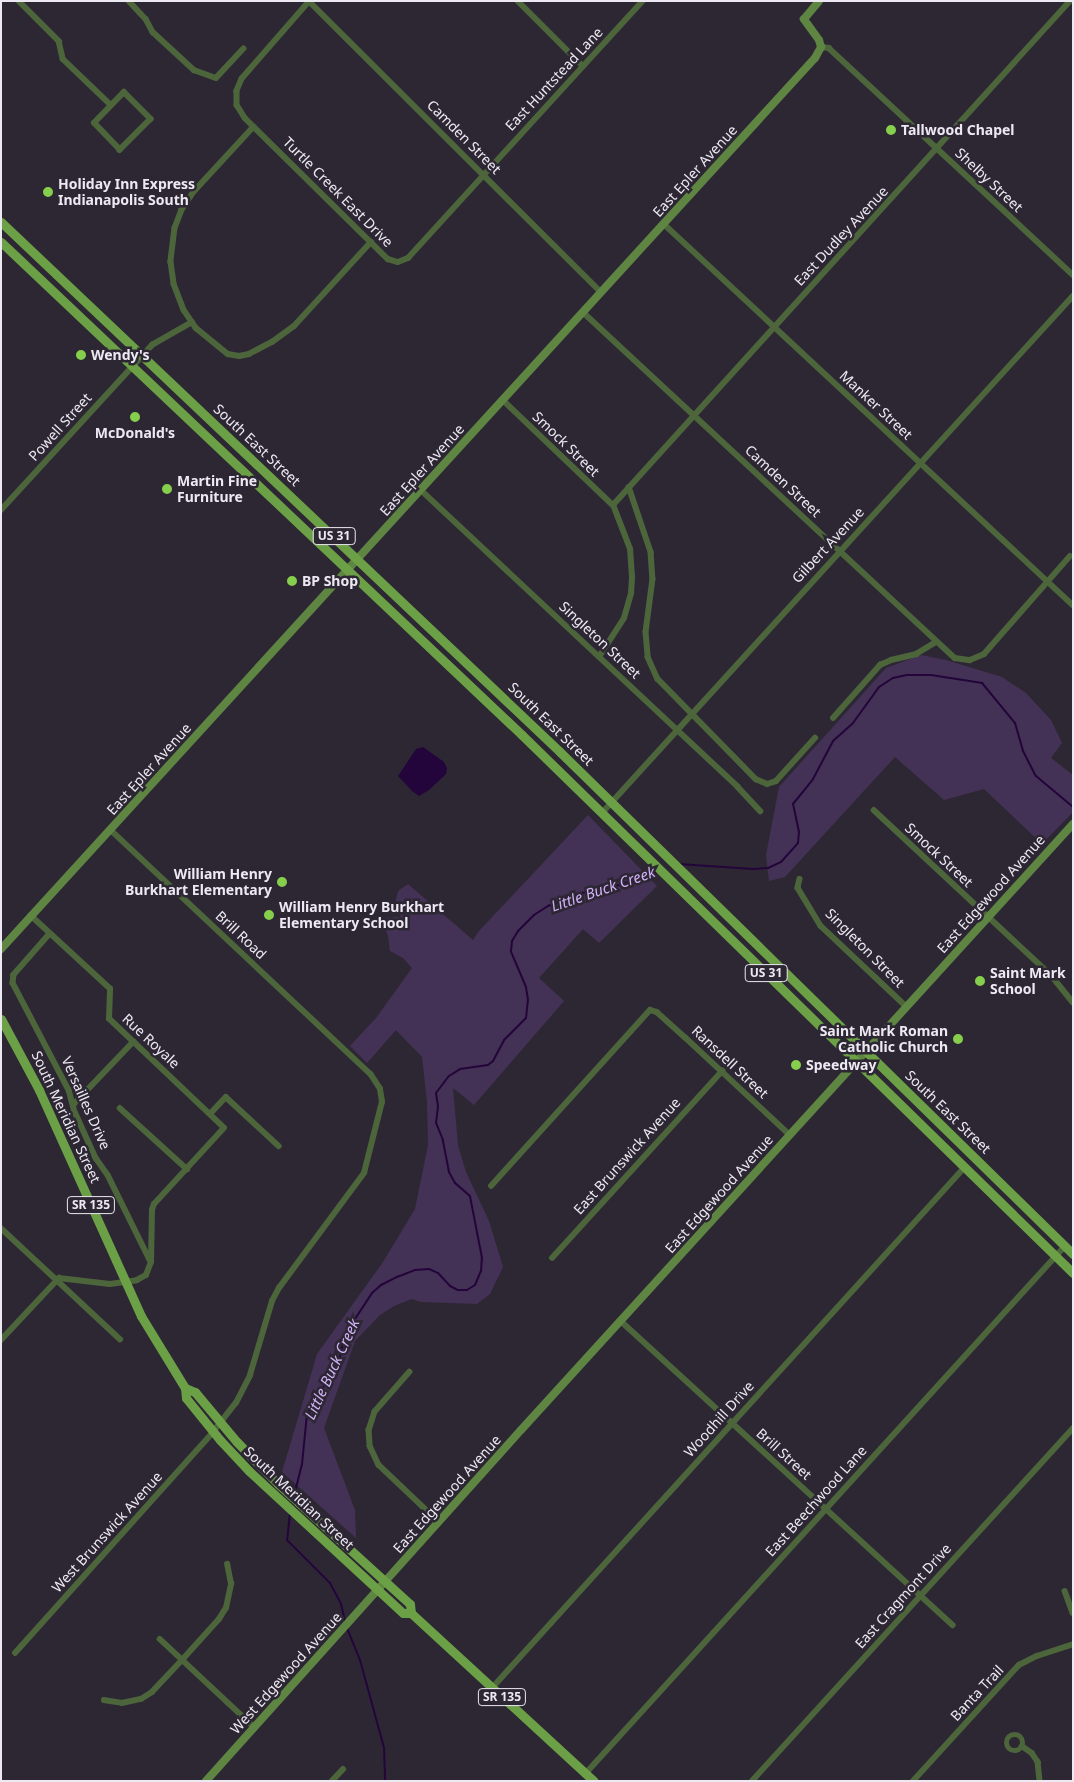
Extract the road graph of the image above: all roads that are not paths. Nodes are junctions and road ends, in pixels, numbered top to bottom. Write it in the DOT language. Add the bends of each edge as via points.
graph roads {
  1 [pos="19,1"];
  2 [pos="129,1"];
  3 [pos="309,1"];
  4 [pos="518,1"];
  5 [pos="643,1"];
  6 [pos="818,1"];
  7 [pos="1070,1"];
  8 [pos="820,47"];
  9 [pos="243,49"];
  10 [pos="583,66"];
  11 [pos="111,105"];
  12 [pos="254,127"];
  13 [pos="937,148"];
  14 [pos="484,174"];
  15 [pos="1,222"];
  16 [pos="664,224"];
  17 [pos="1,242"];
  18 [pos="371,242"];
  19 [pos="1073,275"];
  20 [pos="601,292"];
  21 [pos="1073,296"];
  22 [pos="583,312"];
  23 [pos="192,322"];
  24 [pos="774,327"];
  25 [pos="137,360"];
  26 [pos="503,400"];
  27 [pos="694,416"];
  28 [pos="921,464"];
  29 [pos="630,487"];
  30 [pos="421,490"];
  31 [pos="613,505"];
  32 [pos="1,510"];
  33 [pos="839,551"];
  34 [pos="1070,556"];
  35 [pos="358,558"];
  36 [pos="349,569"];
  37 [pos="1047,581"];
  38 [pos="1073,605"];
  39 [pos="936,642"];
  40 [pos="600,657"];
  41 [pos="692,714"];
  42 [pos="833,718"];
  43 [pos="677,729"];
  44 [pos="816,738"];
  45 [pos="611,802"];
  46 [pos="874,810"];
  47 [pos="760,811"];
  48 [pos="602,813"];
  49 [pos="1072,824"];
  50 [pos="110,830"];
  51 [pos="800,879"];
  52 [pos="31,916"];
  53 [pos="988,917"];
  54 [pos="50,934"];
  55 [pos="1,949"];
  56 [pos="1073,1002"];
  57 [pos="906,1006"];
  58 [pos="1,1019"];
  59 [pos="133,1042"];
  60 [pos="865,1051"];
  61 [pos="856,1061"];
  62 [pos="722,1071"];
  63 [pos="74,1104"];
  64 [pos="120,1108"];
  65 [pos="210,1114"];
  66 [pos="790,1135"];
  67 [pos="279,1146"];
  68 [pos="964,1168"];
  69 [pos="187,1169"];
  70 [pos="491,1186"];
  71 [pos="1,1228"];
  72 [pos="1065,1246"];
  73 [pos="1073,1254"];
  74 [pos="1055,1256"];
  75 [pos="552,1258"];
  76 [pos="151,1262"];
  77 [pos="1073,1273"];
  78 [pos="56,1279"];
  79 [pos="126,1282"];
  80 [pos="621,1321"];
  81 [pos="120,1339"];
  82 [pos="1,1340"];
  83 [pos="410,1372"];
  84 [pos="733,1423"];
  85 [pos="217,1428"];
  86 [pos="1073,1428"];
  87 [pos="826,1509"];
  88 [pos="439,1522"];
  89 [pos="227,1564"];
  90 [pos="385,1582"];
  91 [pos="377,1590"];
  92 [pos="1065,1591"];
  93 [pos="920,1595"];
  94 [pos="411,1613"];
  95 [pos="1073,1613"];
  96 [pos="953,1625"];
  97 [pos="160,1639"];
  98 [pos="1073,1644"];
  99 [pos="16,1652"];
  100 [pos="182,1660"];
  101 [pos="492,1688"];
  102 [pos="104,1700"];
  103 [pos="254,1727"];
  104 [pos="1022,1746"];
  105 [pos="343,1769"];
  106 [pos="586,1773"];
  107 [pos="206,1781"];
  108 [pos="332,1781"];
  109 [pos="594,1781"];
  110 [pos="752,1781"];
  111 [pos="913,1781"];
  112 [pos="1040,1781"];
  1 -- 11 [label="street" via="59,41 63,59"];
  2 -- 9 [label="street" via="153,32 194,70 216,78"];
  3 -- 12 [label="street, Turtle Creek East Drive" via="237,89 239,110"];
  3 -- 14 [label="street, Camden Street"];
  4 -- 10 [label="street"];
  5 -- 10 [label="street, East Huntstead Lane"];
  6 -- 8 [label="main road" via="804,20 820,40"];
  7 -- 13 [label="street, East Dudley Avenue"];
  8 -- 13 [label="street, Shelby Street" via="829,48"];
  8 -- 16 [label="main road, East Epler Avenue" via="815,58"];
  10 -- 14 [label="street, East Huntstead Lane"];
  11 -- 11 [label="street" via="94,124 122,150 151,117 125,92"];
  12 -- 18 [label="street, Turtle Creek East Drive"];
  12 -- 23 [label="street" via="194,192 175,228 172,273 178,299"];
  13 -- 19 [label="street, Shelby Street"];
  13 -- 24 [label="street, East Dudley Avenue"];
  14 -- 18 [label="street, Turtle Creek East Drive" via="405,260 391,261"];
  14 -- 20 [label="street, Camden Street"];
  15 -- 25 [label="main road, South East Street / US 31"];
  16 -- 20 [label="main road, East Epler Avenue"];
  16 -- 24 [label="street, Manker Street"];
  17 -- 25 [label="main road, South East Street / US 31"];
  18 -- 23 [label="street" via="294,326 250,354 228,354"];
  20 -- 22 [label="main road, East Epler Avenue"];
  21 -- 28 [label="street, Gilbert Avenue"];
  22 -- 26 [label="main road, East Epler Avenue"];
  22 -- 27 [label="street, Camden Street"];
  23 -- 25 [label="street, Powell Street" via="159,339"];
  24 -- 27 [label="street, East Dudley Avenue"];
  24 -- 28 [label="street, Manker Street"];
  25 -- 32 [label="street, Powell Street"];
  25 -- 35 [label="main road, South East Street / US 31"];
  25 -- 36 [label="main road, South East Street / US 31"];
  26 -- 30 [label="main road, East Epler Avenue"];
  26 -- 31 [label="street, Smock Street"];
  27 -- 29 [label="street, East Dudley Avenue"];
  27 -- 33 [label="street, Camden Street"];
  28 -- 33 [label="street, Gilbert Avenue"];
  28 -- 37 [label="street, Manker Street"];
  29 -- 31 [label="street, East Dudley Avenue"];
  29 -- 41 [label="street" via="647,533 653,561 646,624 648,657 658,679"];
  30 -- 35 [label="main road, East Epler Avenue"];
  30 -- 40 [label="street, Singleton Street"];
  31 -- 40 [label="street" via="630,549 632,587 624,618"];
  33 -- 39 [label="street, Camden Street"];
  33 -- 41 [label="street, Gilbert Avenue"];
  34 -- 37 [label="street"];
  35 -- 36 [label="main road, East Epler Avenue"];
  35 -- 45 [label="main road, South East Street / US 31"];
  36 -- 48 [label="main road, South East Street / US 31"];
  36 -- 50 [label="main road, East Epler Avenue"];
  37 -- 38 [label="street, Manker Street"];
  37 -- 39 [label="street, Camden Street" via="984,654 970,660 954,658"];
  39 -- 42 [label="street" via="916,654 880,666"];
  40 -- 43 [label="street, Singleton Street"];
  41 -- 43 [label="street, Gilbert Avenue"];
  41 -- 44 [label="street" via="756,779 767,784 776,781"];
  43 -- 45 [label="street, Gilbert Avenue"];
  43 -- 47 [label="street, Singleton Street"];
  45 -- 48 [label="street, Gilbert Avenue"];
  45 -- 60 [label="main road, South East Street / US 31"];
  46 -- 53 [label="street, Smock Street"];
  48 -- 61 [label="main road, South East Street / US 31"];
  49 -- 53 [label="main road, East Edgewood Avenue"];
  50 -- 52 [label="main road, East Epler Avenue"];
  50 -- 85 [label="street, Brill Road" via="354,1059 377,1082 382,1096 366,1168 357,1185 278,1288 246,1383"];
  51 -- 57 [label="street, Singleton Street" via="798,888 821,926"];
  52 -- 54 [label="street, Rue Royale"];
  52 -- 55 [label="main road, East Epler Avenue"];
  53 -- 56 [label="street, Smock Street" via="1052,975"];
  53 -- 57 [label="main road, East Edgewood Avenue"];
  54 -- 59 [label="street, Rue Royale" via="110,989 109,1019"];
  54 -- 63 [label="street, Versailles Drive" via="14,975 13,982"];
  57 -- 60 [label="main road, East Edgewood Avenue"];
  58 -- 79 [label="main road, South Meridian Street / SR 135" via="39,1090"];
  59 -- 63 [label="street"];
  59 -- 65 [label="street, Rue Royale"];
  60 -- 61 [label="main road, East Edgewood Avenue"];
  60 -- 72 [label="main road, South East Street / US 31"];
  61 -- 66 [label="main road, East Edgewood Avenue"];
  61 -- 68 [label="main road, South East Street / US 31"];
  62 -- 66 [label="street, Ransdell Street"];
  62 -- 70 [label="street, Ransdell Street" via="657,1012 650,1010"];
  62 -- 75 [label="street, East Brunswick Avenue"];
  63 -- 76 [label="street, Versailles Drive" via="96,1158 108,1175"];
  64 -- 69 [label="street"];
  65 -- 67 [label="street" via="226,1097"];
  65 -- 69 [label="street, Rue Royale" via="224,1128"];
  66 -- 80 [label="main road, East Edgewood Avenue"];
  68 -- 74 [label="main road, South East Street / US 31"];
  68 -- 84 [label="street, Woodhill Drive"];
  69 -- 76 [label="street" via="154,1204"];
  71 -- 78 [label="street"];
  72 -- 73 [label="main road, South East Street / US 31"];
  72 -- 74 [label="street, East Beechwood Lane"];
  74 -- 77 [label="main road, South East Street / US 31"];
  74 -- 87 [label="street, East Beechwood Lane"];
  76 -- 79 [label="street" via="146,1276"];
  78 -- 79 [label="street" via="67,1277 105,1284"];
  78 -- 81 [label="street"];
  78 -- 82 [label="street"];
  79 -- 85 [label="main road, South Meridian Street / SR 135" via="142,1316 186,1388 186,1398"];
  80 -- 84 [label="street, Brill Street"];
  80 -- 88 [label="main road, East Edgewood Avenue"];
  83 -- 88 [label="street" via="375,1412 369,1430 370,1446 382,1468"];
  84 -- 87 [label="street, Brill Street"];
  84 -- 101 [label="street, Woodhill Drive"];
  85 -- 90 [label="main road, South Meridian Street / SR 135"];
  85 -- 91 [label="main road, South Meridian Street / SR 135" via="275,1496"];
  85 -- 99 [label="street, West Brunswick Avenue"];
  86 -- 93 [label="street, East Cragmont Drive"];
  87 -- 93 [label="street, Brill Street"];
  87 -- 106 [label="street, East Beechwood Lane"];
  88 -- 90 [label="main road, East Edgewood Avenue"];
  89 -- 100 [label="street" via="230,1589 225,1610"];
  90 -- 91 [label="main road, West Edgewood Avenue"];
  90 -- 94 [label="main road, South Meridian Street / SR 135" via="410,1604"];
  91 -- 94 [label="main road, South Meridian Street / SR 135" via="403,1613"];
  91 -- 103 [label="main road, West Edgewood Avenue"];
  92 -- 95 [label="street"];
  93 -- 96 [label="street, Brill Street"];
  93 -- 110 [label="street, East Cragmont Drive"];
  94 -- 101 [label="main road, South Meridian Street / SR 135"];
  97 -- 100 [label="street"];
  98 -- 111 [label="street, Banta Trail" via="1019,1665"];
  100 -- 102 [label="street" via="152,1692 141,1699 122,1703"];
  100 -- 103 [label="street"];
  101 -- 106 [label="main road, South Meridian Street / SR 135"];
  103 -- 107 [label="main road, West Edgewood Avenue"];
  104 -- 112 [label="street" via="1038,1762"];
  105 -- 108 [label="street"];
  106 -- 109 [label="main road, South Meridian Street / SR 135"];
}
